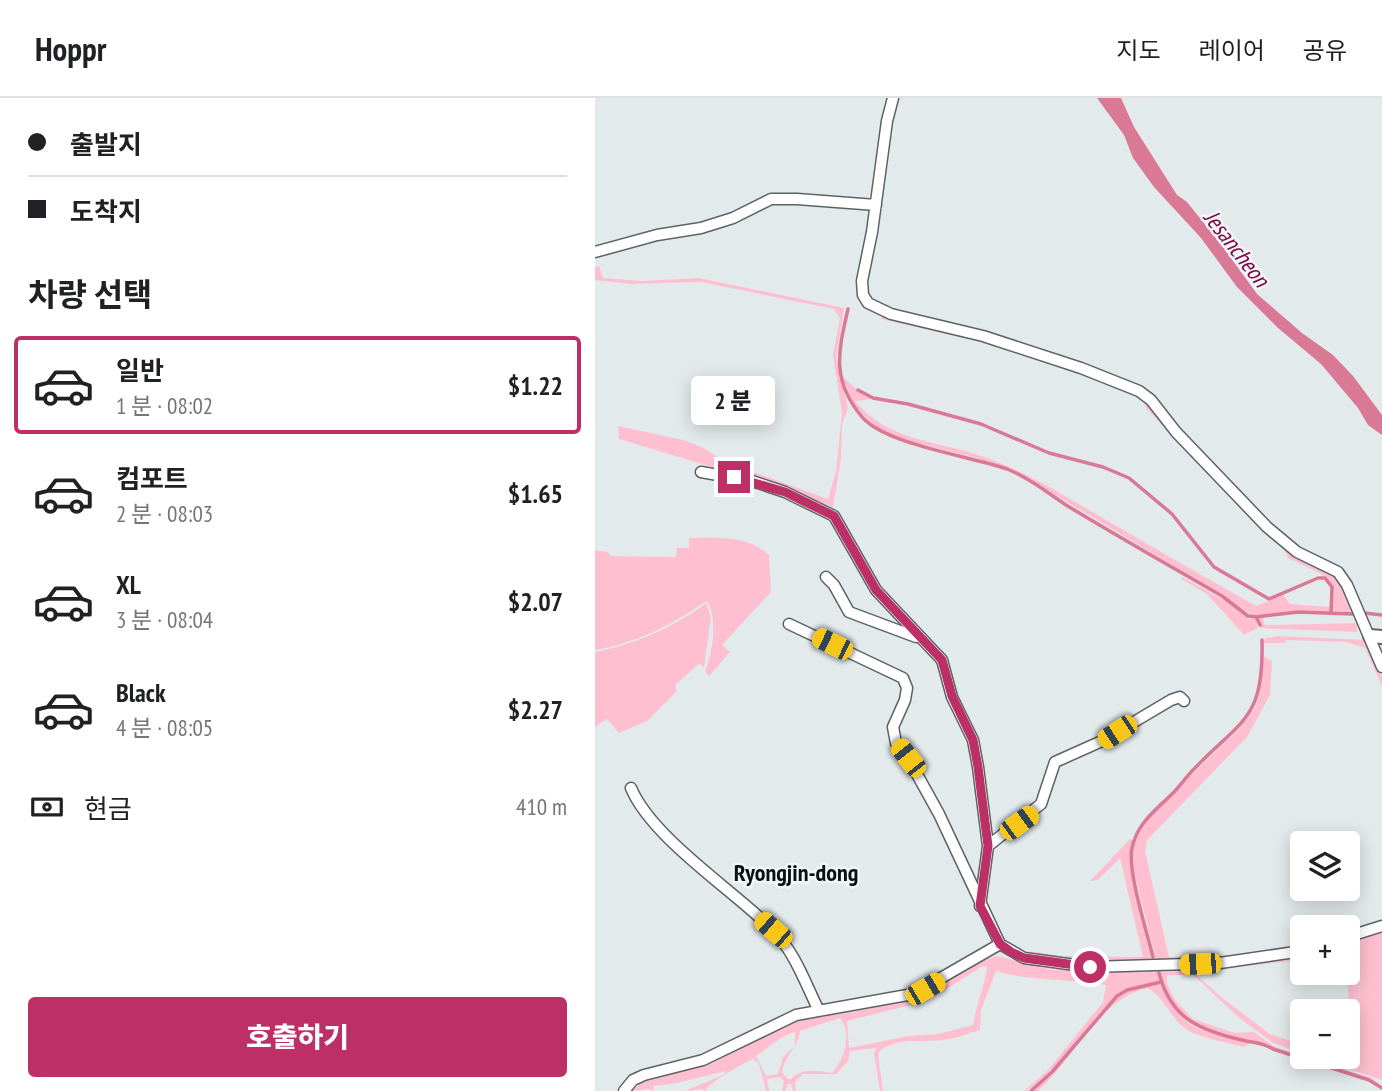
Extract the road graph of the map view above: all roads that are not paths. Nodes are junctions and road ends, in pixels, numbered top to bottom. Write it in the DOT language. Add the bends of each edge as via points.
graph roads {
  1 [pos="893,98"];
  2 [pos="876,205"];
  3 [pos="595,252"];
  4 [pos="701,472"];
  5 [pos="826,576"];
  6 [pos="789,624"];
  7 [pos="1376,637"];
  8 [pos="921,639"];
  9 [pos="1382,667"];
  10 [pos="1184,701"];
  11 [pos="631,788"];
  12 [pos="988,846"];
  13 [pos="980,906"];
  14 [pos="1382,926"];
  15 [pos="1360,933"];
  16 [pos="1000,944"];
  17 [pos="1290,953"];
  18 [pos="818,1009"];
  19 [pos="624,1091"];
  1 -- 2 [label="street"];
  2 -- 3 [label="street" via="771,200 701,228 657,234"];
  2 -- 7 [label="street" via="862,281 868,303 891,314 983,336 1139,391 1266,527 1297,552 1338,572"];
  4 -- 8 [label="street" via="752,481 834,516 876,590"];
  5 -- 8 [label="street" via="849,612"];
  6 -- 13 [label="street" via="903,678 907,688 893,727 895,743 939,814"];
  7 -- 9 [label="street"];
  8 -- 12 [label="street" via="942,660 952,696 973,740"];
  10 -- 12 [label="street" via="1171,700 1102,741 1055,762 1041,804"];
  11 -- 18 [label="street" via="674,843 773,930 788,948"];
  12 -- 13 [label="street"];
  13 -- 16 [label="street"];
  14 -- 15 [label="street"];
  16 -- 17 [label="street" via="1024,958 1090,967 1220,963"];
  16 -- 18 [label="street" via="913,994"];
  18 -- 19 [label="street" via="703,1060 644,1075"];
}
